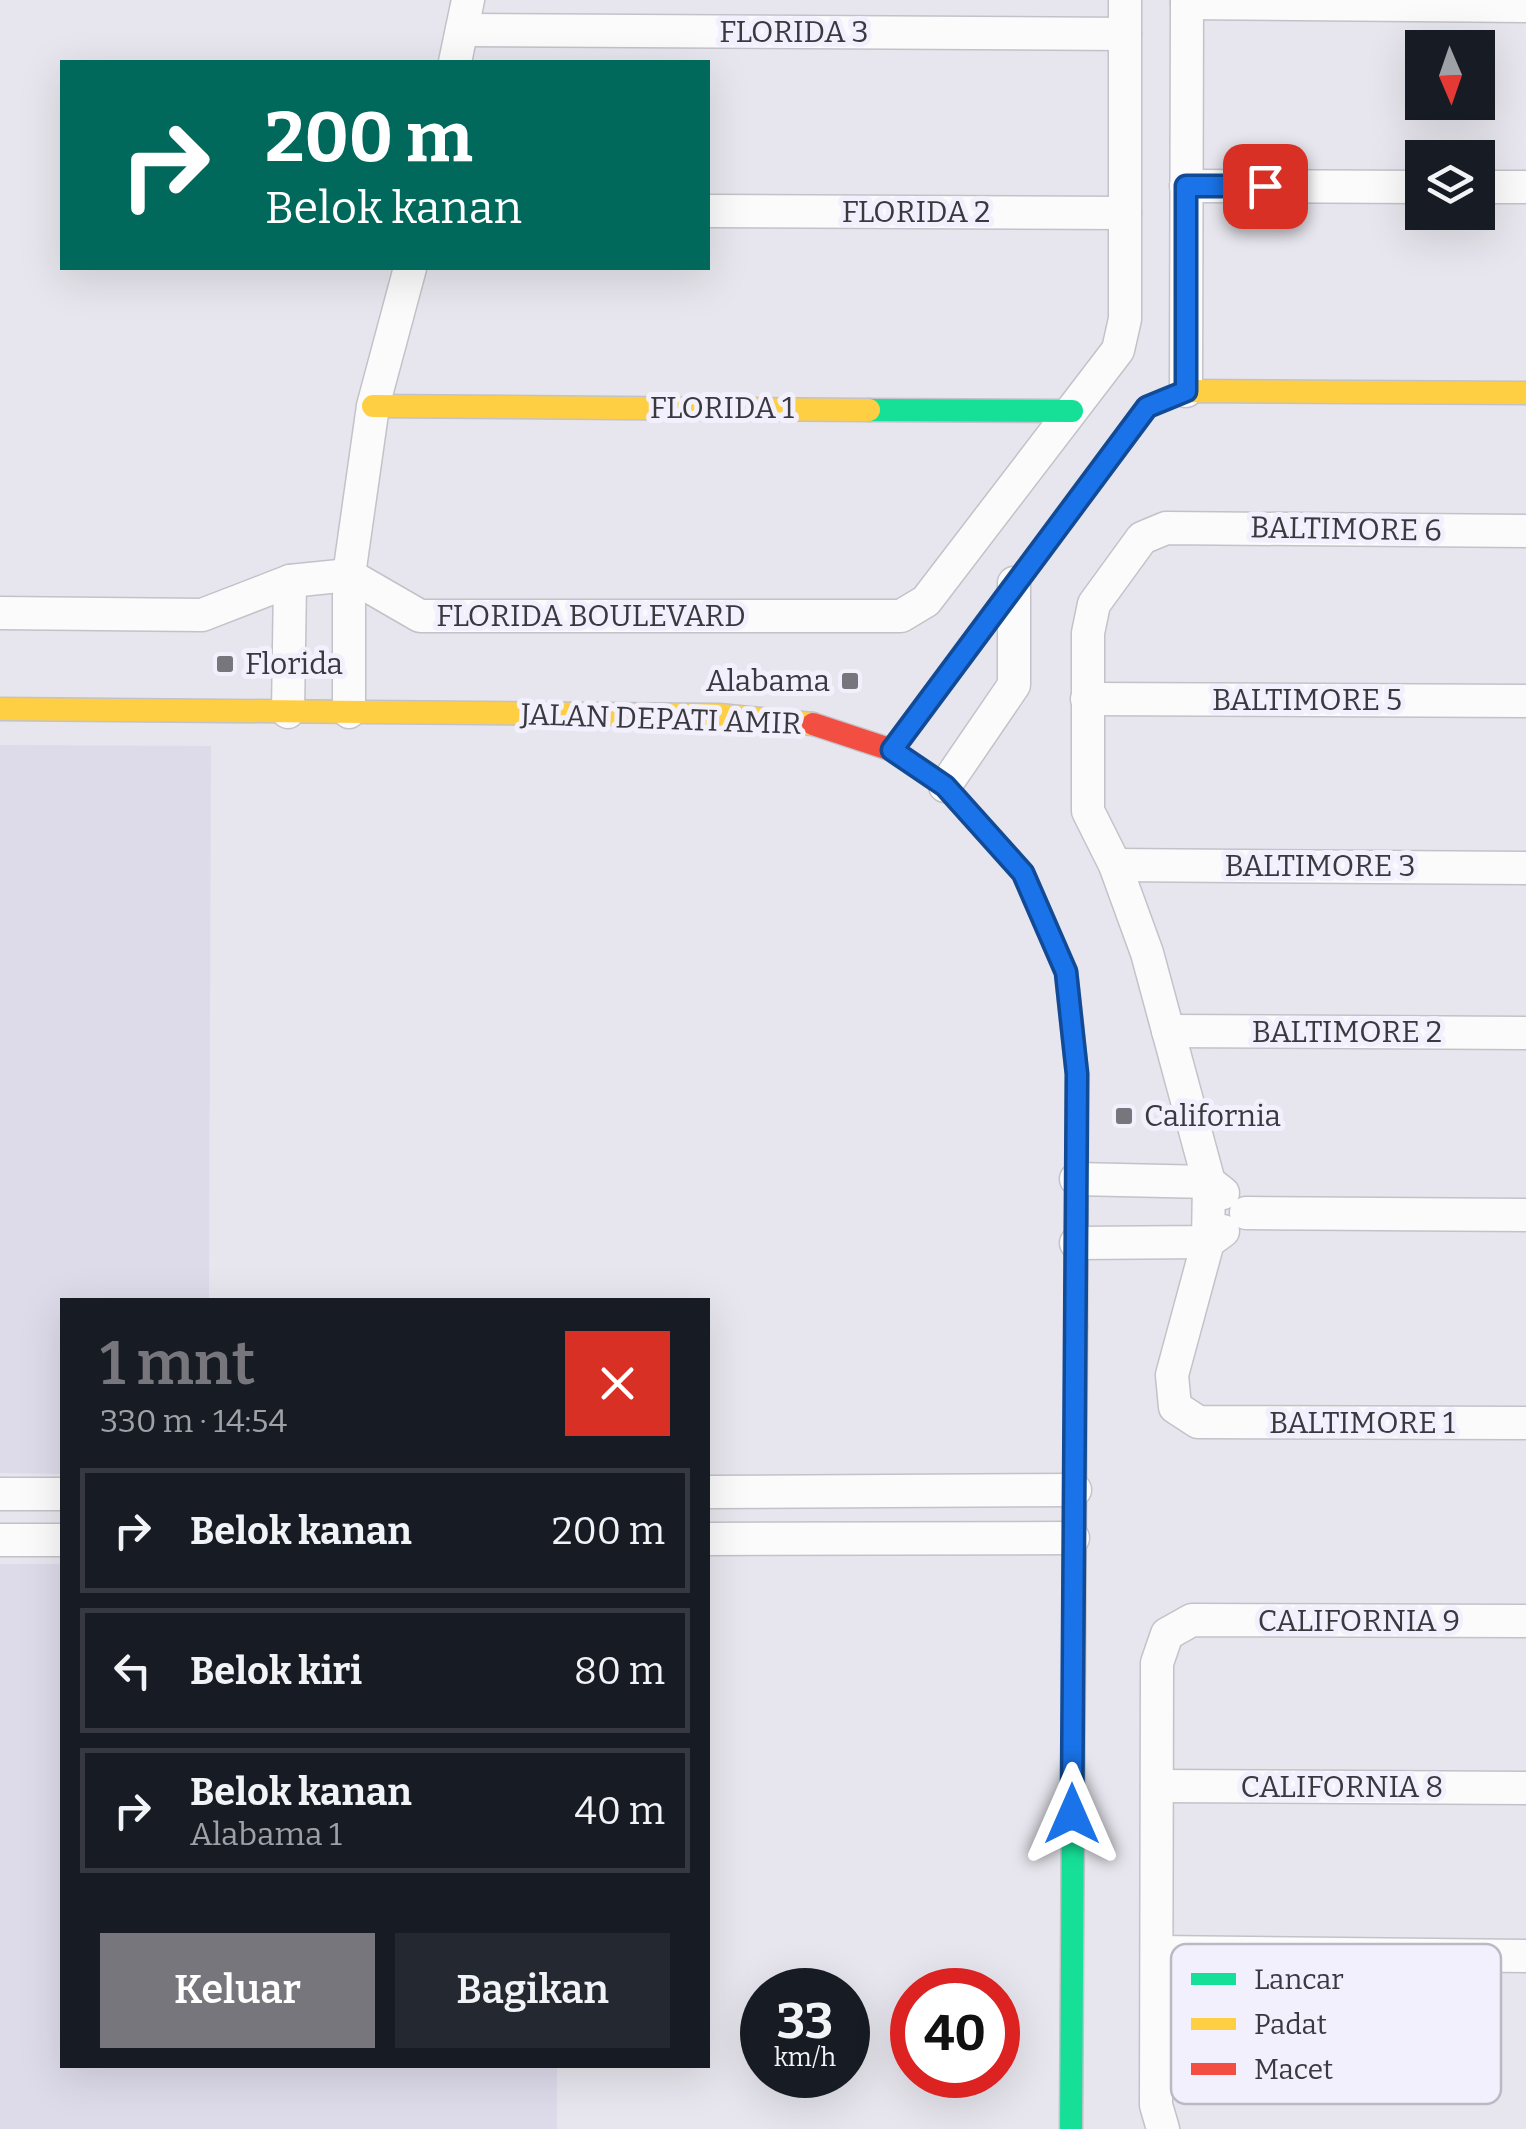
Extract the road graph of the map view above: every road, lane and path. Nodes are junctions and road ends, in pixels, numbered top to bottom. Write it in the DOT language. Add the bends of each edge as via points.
graph roads {
  1 [pos="1126,0"];
  2 [pos="1188,2"];
  3 [pos="1526,6"];
  4 [pos="465,15"];
  5 [pos="1126,34"];
  6 [pos="455,60"];
  7 [pos="1186,186"];
  8 [pos="1405,187"];
  9 [pos="1495,187"];
  10 [pos="1526,188"];
  11 [pos="710,211"];
  12 [pos="1125,213"];
  13 [pos="409,270"];
  14 [pos="1186,391"];
  15 [pos="1526,394"];
  16 [pos="373,406"];
  17 [pos="1072,410"];
  18 [pos="1526,531"];
  19 [pos="349,574"];
  20 [pos="290,580"];
  21 [pos="1014,582"];
  22 [pos="0,613"];
  23 [pos="1088,699"];
  24 [pos="1526,701"];
  25 [pos="0,710"];
  26 [pos="288,712"];
  27 [pos="349,712"];
  28 [pos="892,750"];
  29 [pos="945,786"];
  30 [pos="1115,865"];
  31 [pos="1526,868"];
  32 [pos="1168,1030"];
  33 [pos="1526,1033"];
  34 [pos="1076,1179"];
  35 [pos="1210,1182"];
  36 [pos="1246,1213"];
  37 [pos="1526,1215"];
  38 [pos="1208,1242"];
  39 [pos="1076,1243"];
  40 [pos="1526,1424"];
  41 [pos="1075,1490"];
  42 [pos="710,1492"];
  43 [pos="0,1494"];
  44 [pos="60,1494"];
  45 [pos="1073,1538"];
  46 [pos="710,1539"];
  47 [pos="0,1540"];
  48 [pos="60,1540"];
  49 [pos="1526,1621"];
  50 [pos="1157,1786"];
  51 [pos="1526,1788"];
  52 [pos="1157,1952"];
  53 [pos="1171,1952"];
  54 [pos="1501,1956"];
  55 [pos="1526,1956"];
  56 [pos="1071,2129"];
  57 [pos="1163,2129"];
  1 -- 5 [label="street"];
  2 -- 3 [label="street"];
  2 -- 7 [label="street"];
  4 -- 5 [label="street, FLORIDA 3"];
  4 -- 6 [label="street"];
  5 -- 12 [label="street"];
  7 -- 8 [label="street"];
  7 -- 14 [label="street"];
  9 -- 10 [label="street"];
  11 -- 12 [label="street, FLORIDA 2"];
  12 -- 17 [label="street" via="1125,319 1118,350"];
  13 -- 16 [label="street"];
  14 -- 15 [label="street"];
  14 -- 21 [label="street" via="1147,407"];
  16 -- 17 [label="street, FLORIDA 1"];
  16 -- 19 [label="street"];
  17 -- 19 [label="street, FLORIDA BOULEVARD" via="926,601 901,616 420,616"];
  18 -- 23 [label="street, BALTIMORE 6" via="1166,528 1142,538 1094,604"];
  19 -- 20 [label="street"];
  19 -- 27 [label="street"];
  20 -- 22 [label="street" via="202,615"];
  20 -- 26 [label="street"];
  21 -- 28 [label="street"];
  21 -- 29 [label="street" via="1014,685"];
  23 -- 24 [label="street, BALTIMORE 5"];
  23 -- 30 [label="street" via="1088,811"];
  25 -- 26 [label="street, JALAN DEPATI AMIR"];
  26 -- 27 [label="street, JALAN DEPATI AMIR"];
  27 -- 28 [label="street, JALAN DEPATI AMIR" via="719,714 817,724"];
  28 -- 29 [label="street, JALAN DEPATI AMIR"];
  29 -- 34 [label="street, JALAN DEPATI AMIR" via="1023,873 1066,972 1077,1074"];
  30 -- 31 [label="street, BALTIMORE 3"];
  30 -- 32 [label="street"];
  32 -- 33 [label="street, BALTIMORE 2"];
  32 -- 35 [label="street"];
  34 -- 35 [label="street"];
  34 -- 39 [label="street, JALAN DEPATI AMIR"];
  35 -- 36 [label="street"];
  35 -- 38 [label="street"];
  36 -- 37 [label="street"];
  36 -- 38 [label="street"];
  38 -- 39 [label="street"];
  38 -- 40 [label="street, BALTIMORE 1" via="1172,1375 1175,1407 1198,1422"];
  39 -- 41 [label="street, JALAN DEPATI AMIR"];
  41 -- 42 [label="street"];
  41 -- 45 [label="street, JALAN DEPATI AMIR"];
  43 -- 44 [label="street"];
  45 -- 46 [label="street"];
  45 -- 56 [label="street, JALAN DEPATI AMIR"];
  47 -- 48 [label="street"];
  49 -- 50 [label="street, CALIFORNIA 9" via="1192,1620 1167,1634 1158,1663"];
  50 -- 51 [label="street, CALIFORNIA 8"];
  50 -- 52 [label="street"];
  52 -- 53 [label="street"];
  52 -- 57 [label="street" via="1156,2105"];
  54 -- 55 [label="street"];
}
